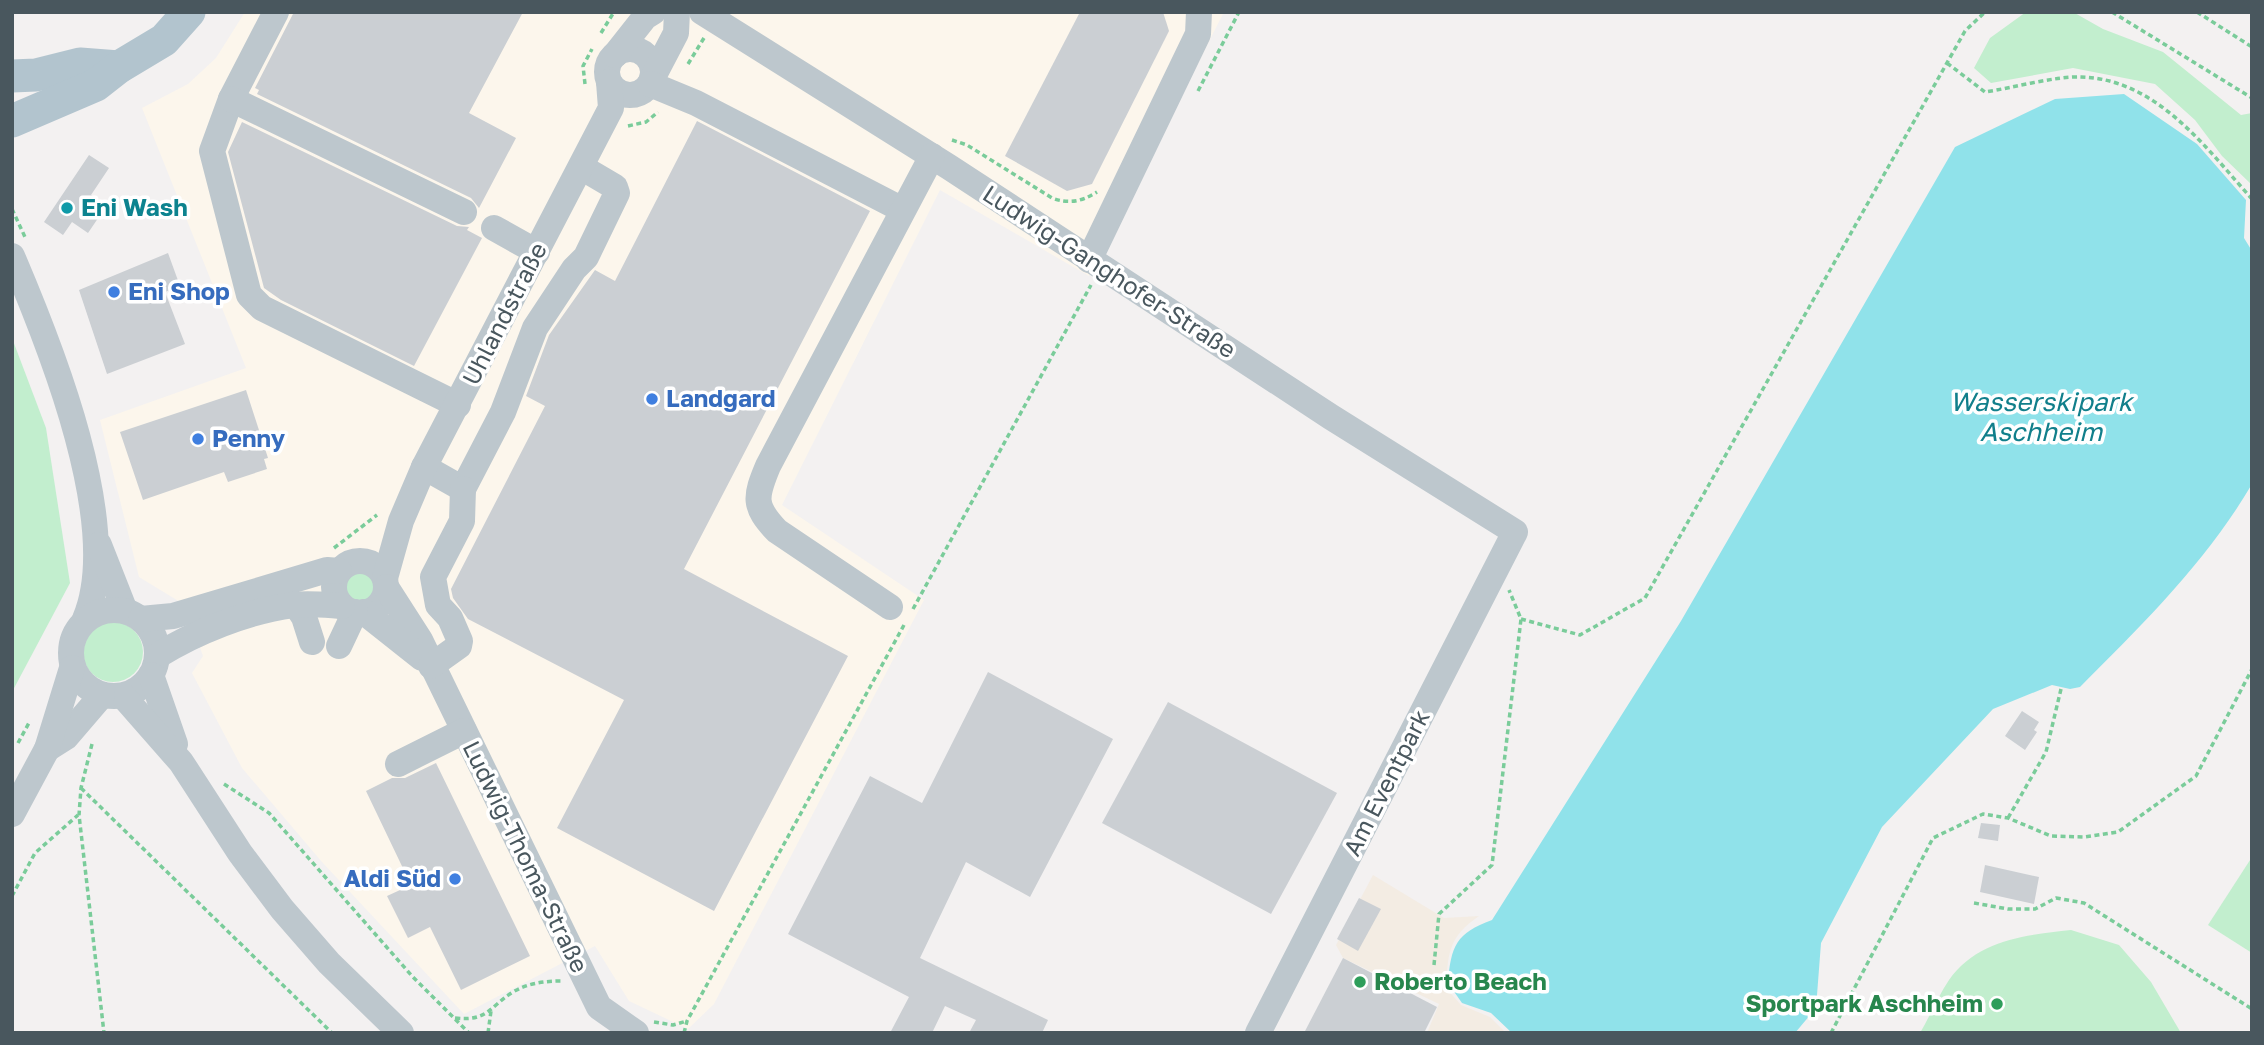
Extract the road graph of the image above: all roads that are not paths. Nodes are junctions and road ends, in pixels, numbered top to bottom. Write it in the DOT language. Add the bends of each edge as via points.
graph roads {
  1 [pos="189,12"];
  2 [pos="276,12"];
  3 [pos="653,12"];
  4 [pos="677,12"];
  5 [pos="708,16"];
  6 [pos="1203,19"];
  7 [pos="615,55"];
  8 [pos="119,67"];
  9 [pos="12,76"];
  10 [pos="652,87"];
  11 [pos="598,88"];
  12 [pos="12,95"];
  13 [pos="232,99"];
  14 [pos="611,108"];
  15 [pos="12,121"];
  16 [pos="936,146"];
  17 [pos="581,167"];
  18 [pos="901,209"];
  19 [pos="464,212"];
  20 [pos="494,228"];
  21 [pos="537,252"];
  22 [pos="12,256"];
  23 [pos="1095,263"];
  24 [pos="458,405"];
  25 [pos="425,467"];
  26 [pos="463,489"];
  27 [pos="392,513"];
  28 [pos="1515,532"];
  29 [pos="96,541"];
  30 [pos="339,561"];
  31 [pos="386,582"];
  32 [pos="296,605"];
  33 [pos="890,607"];
  34 [pos="354,610"];
  35 [pos="133,615"];
  36 [pos="85,620"];
  37 [pos="312,642"];
  38 [pos="339,646"];
  39 [pos="154,666"];
  40 [pos="431,666"];
  41 [pos="72,667"];
  42 [pos="112,696"];
  43 [pos="464,731"];
  44 [pos="47,749"];
  45 [pos="181,762"];
  46 [pos="398,764"];
  47 [pos="12,814"];
  48 [pos="642,1026"];
  49 [pos="401,1033"];
  50 [pos="1258,1033"];
  1 -- 8 [label="main road" via="164,40"];
  2 -- 13 [label="street"];
  3 -- 7 [label="street"];
  4 -- 10 [label="street" via="676,33"];
  5 -- 16 [label="street, Ludwig-Ganghofer-Straße"];
  6 -- 23 [label="street"];
  7 -- 10 [label="street" via="625,50 642,53 652,67"];
  7 -- 11 [label="street"];
  8 -- 9 [label="main road" via="80,64"];
  8 -- 12 [label="main road"];
  8 -- 15 [label="main road" via="96,85"];
  10 -- 11 [label="street" via="621,94"];
  10 -- 14 [label="street"];
  10 -- 18 [label="street"];
  11 -- 14 [label="street"];
  13 -- 19 [label="street"];
  13 -- 24 [label="street" via="212,151 249,295 262,308"];
  14 -- 17 [label="street, Uhlandstraße"];
  16 -- 18 [label="street"];
  16 -- 23 [label="street, Ludwig-Ganghofer-Straße"];
  17 -- 21 [label="street, Uhlandstraße"];
  17 -- 26 [label="street" via="615,187 617,193 586,257 535,327 503,412"];
  18 -- 33 [label="street" via="768,466 757,498 761,515 777,531"];
  20 -- 21 [label="street"];
  21 -- 24 [label="street, Uhlandstraße"];
  22 -- 29 [label="street" via="51,348 68,405"];
  23 -- 28 [label="street, Ludwig-Ganghofer-Straße"];
  24 -- 25 [label="street, Uhlandstraße"];
  25 -- 26 [label="street"];
  25 -- 27 [label="street, Uhlandstraße"];
  26 -- 40 [label="street" via="462,521 433,576 438,605 460,641"];
  27 -- 30 [label="street, Uhlandstraße"];
  27 -- 31 [label="street, Uhlandstraße"];
  28 -- 50 [label="street, Am Eventpark"];
  29 -- 35 [label="street"];
  29 -- 36 [label="street" via="94,599"];
  30 -- 31 [label="street" via="374,565"];
  30 -- 34 [label="street" via="334,588"];
  30 -- 35 [label="street" via="327,569 173,616"];
  31 -- 34 [label="street, Uhlandstraße" via="380,604"];
  31 -- 40 [label="street, Ludwig-Thoma-Straße"];
  32 -- 34 [label="street"];
  32 -- 37 [label="street"];
  32 -- 39 [label="street" via="270,609 182,641"];
  34 -- 38 [label="street, Uhlandstraße"];
  34 -- 40 [label="street, Ludwig-Thoma-Straße" via="398,636"];
  35 -- 36 [label="street" via="97,612"];
  35 -- 39 [label="street" via="150,629"];
  36 -- 41 [label="street" via="71,642"];
  39 -- 42 [label="street" via="144,685"];
  39 -- 45 [label="street"];
  40 -- 43 [label="street, Ludwig-Thoma-Straße"];
  41 -- 42 [label="street" via="79,680"];
  41 -- 44 [label="street"];
  42 -- 44 [label="street"];
  42 -- 45 [label="street"];
  43 -- 46 [label="street"];
  43 -- 48 [label="street, Ludwig-Thoma-Straße" via="599,1007"];
  44 -- 47 [label="street"];
  45 -- 49 [label="street" via="282,909 328,963"];
}
